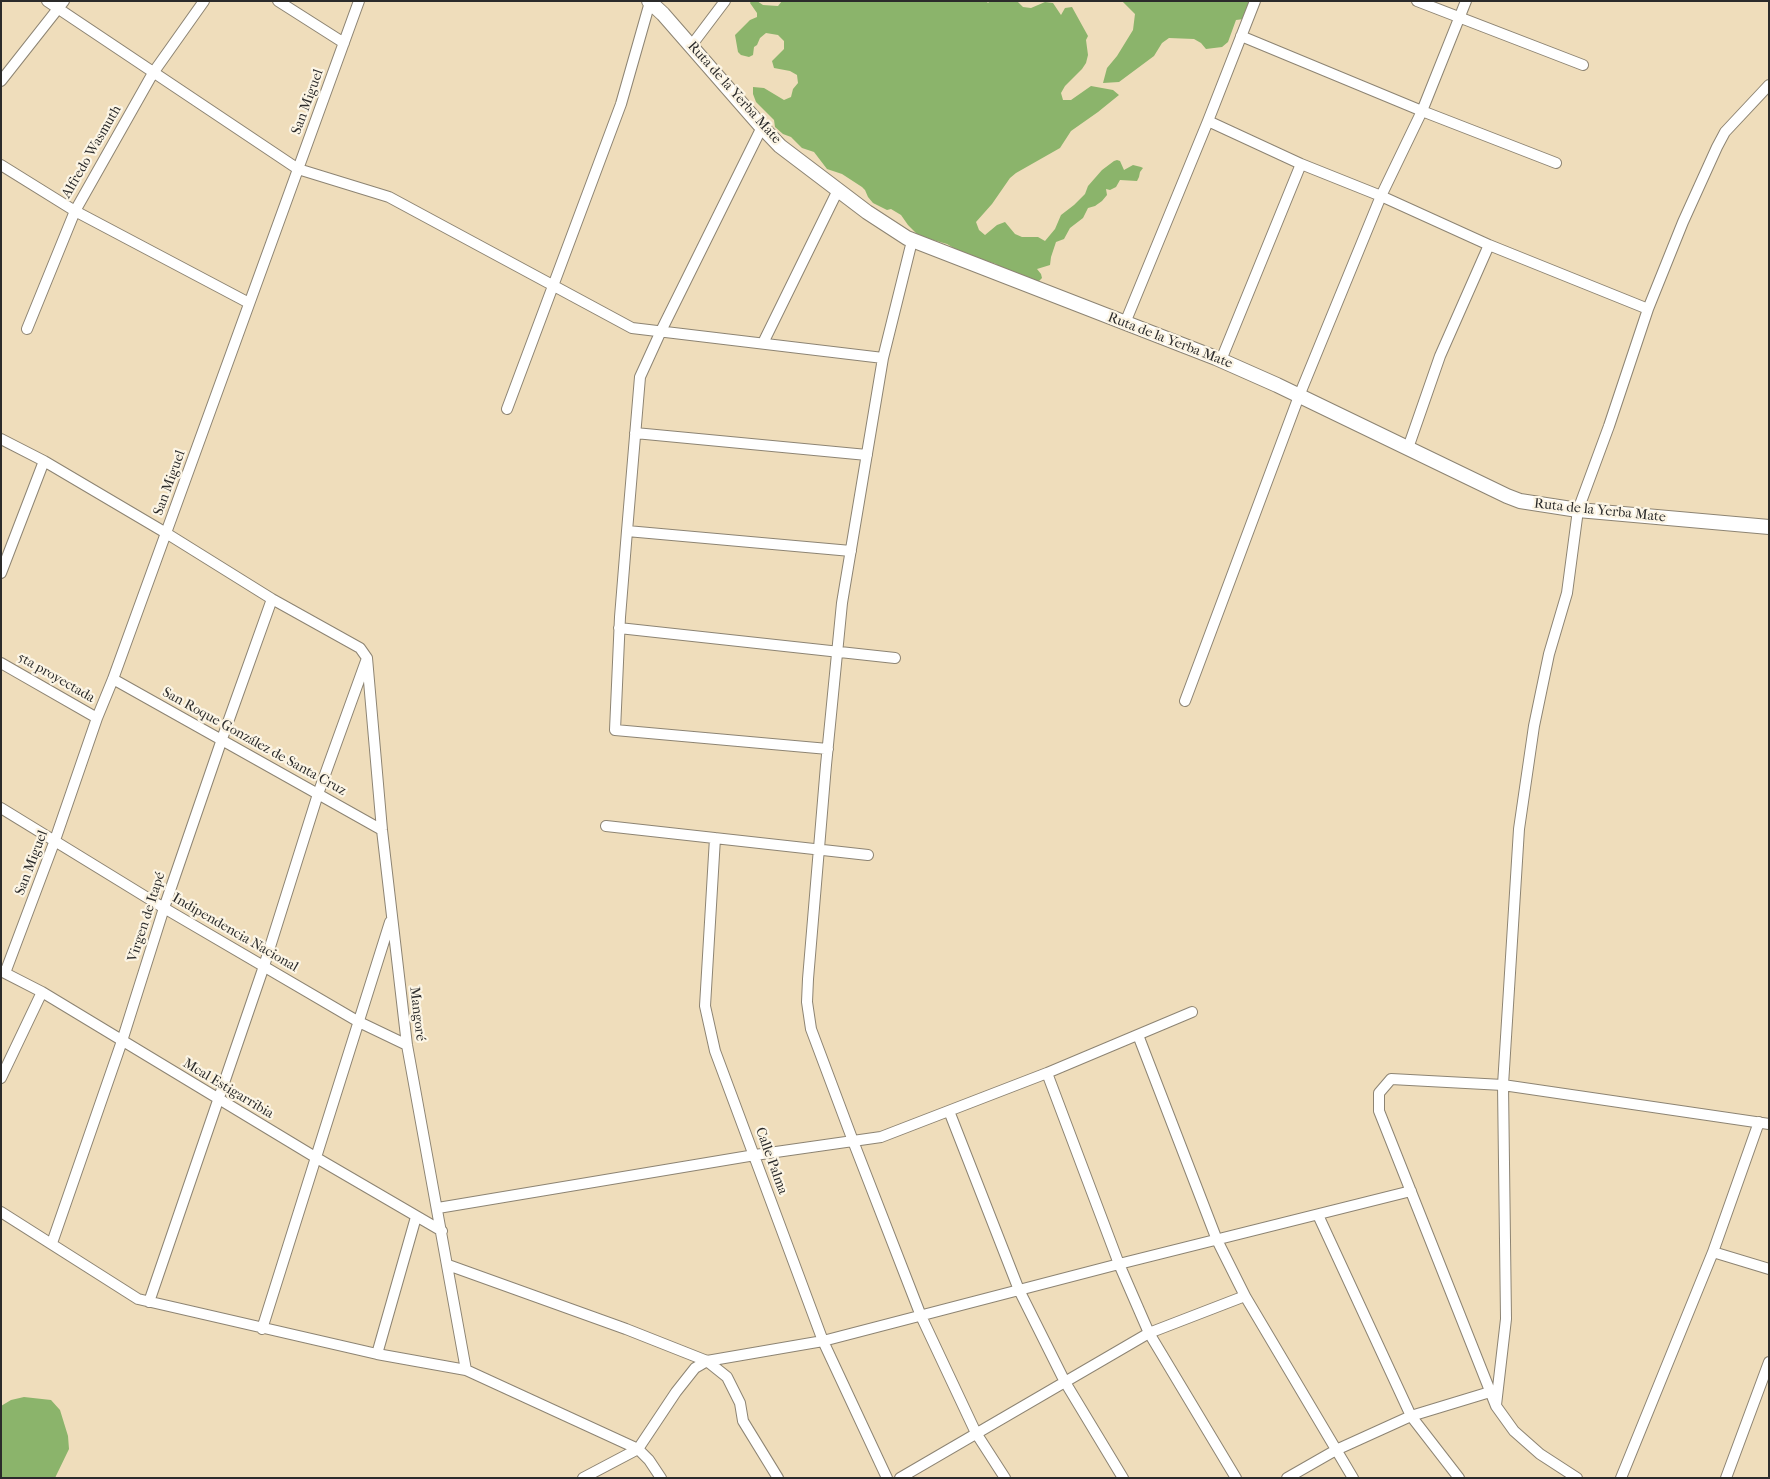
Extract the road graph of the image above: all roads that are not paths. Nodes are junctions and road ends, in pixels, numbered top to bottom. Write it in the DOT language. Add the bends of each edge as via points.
graph roads {
  1 [pos="48,1"];
  2 [pos="204,1"];
  3 [pos="278,1"];
  4 [pos="359,1"];
  5 [pos="725,1"];
  6 [pos="1254,1"];
  7 [pos="1417,1"];
  8 [pos="1466,1"];
  9 [pos="650,2"];
  10 [pos="61,5"];
  11 [pos="1459,18"];
  12 [pos="1241,36"];
  13 [pos="344,43"];
  14 [pos="691,46"];
  15 [pos="1583,65"];
  16 [pos="153,73"];
  17 [pos="1,81"];
  18 [pos="1769,85"];
  19 [pos="1422,111"];
  20 [pos="1208,121"];
  21 [pos="762,127"];
  22 [pos="1556,163"];
  23 [pos="1301,164"];
  24 [pos="1,165"];
  25 [pos="298,169"];
  26 [pos="838,190"];
  27 [pos="1382,196"];
  28 [pos="74,211"];
  29 [pos="912,241"];
  30 [pos="1489,245"];
  31 [pos="554,286"];
  32 [pos="249,303"];
  33 [pos="1648,309"];
  34 [pos="1125,323"];
  35 [pos="26,329"];
  36 [pos="661,331"];
  37 [pos="763,344"];
  38 [pos="883,358"];
  39 [pos="1221,360"];
  40 [pos="1299,396"];
  41 [pos="507,409"];
  42 [pos="635,433"];
  43 [pos="1,438"];
  44 [pos="1408,448"];
  45 [pos="867,455"];
  46 [pos="44,461"];
  47 [pos="1578,510"];
  48 [pos="1769,527"];
  49 [pos="627,531"];
  50 [pos="166,533"];
  51 [pos="851,551"];
  52 [pos="1,573"];
  53 [pos="272,599"];
  54 [pos="619,628"];
  55 [pos="837,652"];
  56 [pos="367,658"];
  57 [pos="895,658"];
  58 [pos="1,663"];
  59 [pos="113,679"];
  60 [pos="1185,701"];
  61 [pos="97,718"];
  62 [pos="222,739"];
  63 [pos="828,749"];
  64 [pos="318,794"];
  65 [pos="1,808"];
  66 [pos="606,826"];
  67 [pos="382,830"];
  68 [pos="715,838"];
  69 [pos="56,840"];
  70 [pos="819,849"];
  71 [pos="868,854"];
  72 [pos="164,908"];
  73 [pos="392,917"];
  74 [pos="264,966"];
  75 [pos="3,972"];
  76 [pos="42,992"];
  77 [pos="1192,1012"];
  78 [pos="359,1022"];
  79 [pos="1138,1035"];
  80 [pos="122,1041"];
  81 [pos="407,1045"];
  82 [pos="1047,1073"];
  83 [pos="1,1078"];
  84 [pos="1503,1085"];
  85 [pos="219,1100"];
  86 [pos="949,1111"];
  87 [pos="1764,1123"];
  88 [pos="853,1141"];
  89 [pos="755,1155"];
  90 [pos="315,1157"];
  91 [pos="1411,1191"];
  92 [pos="438,1208"];
  93 [pos="1,1212"];
  94 [pos="1318,1214"];
  95 [pos="416,1216"];
  96 [pos="442,1231"];
  97 [pos="1217,1240"];
  98 [pos="52,1244"];
  99 [pos="1713,1252"];
  100 [pos="1119,1264"];
  101 [pos="448,1265"];
  102 [pos="1769,1269"];
  103 [pos="1019,1290"];
  104 [pos="1244,1296"];
  105 [pos="149,1302"];
  106 [pos="921,1316"];
  107 [pos="262,1329"];
  108 [pos="1149,1333"];
  109 [pos="822,1341"];
  110 [pos="377,1354"];
  111 [pos="707,1361"];
  112 [pos="1769,1362"];
  113 [pos="466,1370"];
  114 [pos="1065,1382"];
  115 [pos="1490,1392"];
  116 [pos="1496,1406"];
  117 [pos="1411,1416"];
  118 [pos="976,1433"];
  119 [pos="638,1449"];
  120 [pos="1336,1450"];
  121 [pos="583,1478"];
  122 [pos="661,1478"];
  123 [pos="778,1478"];
  124 [pos="887,1478"];
  125 [pos="900,1478"];
  126 [pos="1005,1478"];
  127 [pos="1123,1478"];
  128 [pos="1236,1478"];
  129 [pos="1287,1478"];
  130 [pos="1353,1478"];
  131 [pos="1459,1478"];
  132 [pos="1577,1478"];
  133 [pos="1621,1478"];
  134 [pos="1726,1478"];
  1 -- 10 [label="street"];
  2 -- 16 [label="street, Alfredo Wasmuth"];
  3 -- 13 [label="street"];
  4 -- 13 [label="street, San Miguel"];
  5 -- 14 [label="street"];
  6 -- 12 [label="street"];
  7 -- 11 [label="street"];
  8 -- 11 [label="street"];
  9 -- 14 [label="main road, Ruta de la Yerba Mate"];
  9 -- 31 [label="street" via="622,104"];
  10 -- 16 [label="street"];
  10 -- 17 [label="street"];
  11 -- 15 [label="street"];
  11 -- 19 [label="street"];
  12 -- 19 [label="street"];
  12 -- 20 [label="street"];
  13 -- 25 [label="street, San Miguel"];
  14 -- 21 [label="main road, Ruta de la Yerba Mate"];
  16 -- 25 [label="street"];
  16 -- 28 [label="street, Alfredo Wasmuth"];
  18 -- 33 [label="street" via="1716,146"];
  19 -- 22 [label="street"];
  19 -- 27 [label="street"];
  20 -- 23 [label="street"];
  20 -- 34 [label="street"];
  21 -- 26 [label="main road, Ruta de la Yerba Mate" via="780,146"];
  21 -- 36 [label="street"];
  23 -- 27 [label="street"];
  23 -- 39 [label="street"];
  24 -- 28 [label="street"];
  25 -- 31 [label="street" via="389,197"];
  25 -- 32 [label="street, San Miguel"];
  26 -- 29 [label="main road, Ruta de la Yerba Mate"];
  26 -- 37 [label="street"];
  27 -- 30 [label="street"];
  27 -- 40 [label="street"];
  28 -- 32 [label="street"];
  28 -- 35 [label="street, Alfredo Wasmuth"];
  29 -- 34 [label="main road, Ruta de la Yerba Mate"];
  29 -- 38 [label="street"];
  30 -- 33 [label="street"];
  30 -- 44 [label="street" via="1440,356"];
  31 -- 36 [label="street" via="632,328"];
  31 -- 41 [label="street"];
  32 -- 50 [label="street, San Miguel"];
  33 -- 47 [label="street"];
  34 -- 39 [label="main road, Ruta de la Yerba Mate"];
  36 -- 37 [label="street"];
  36 -- 42 [label="street" via="640,377"];
  37 -- 38 [label="street"];
  38 -- 45 [label="street"];
  39 -- 40 [label="main road, Ruta de la Yerba Mate"];
  40 -- 44 [label="main road, Ruta de la Yerba Mate"];
  40 -- 60 [label="street"];
  42 -- 45 [label="street"];
  42 -- 49 [label="street"];
  43 -- 46 [label="street"];
  44 -- 47 [label="main road, Ruta de la Yerba Mate" via="1514,499"];
  45 -- 51 [label="street"];
  46 -- 50 [label="street"];
  46 -- 52 [label="street"];
  47 -- 48 [label="main road, Ruta de la Yerba Mate"];
  47 -- 84 [label="street" via="1567,593 1547,663 1534,726 1519,829"];
  49 -- 51 [label="street"];
  49 -- 54 [label="street"];
  50 -- 53 [label="street"];
  50 -- 59 [label="street, San Miguel"];
  51 -- 55 [label="street"];
  53 -- 56 [label="street" via="360,648"];
  53 -- 62 [label="street, Virgen de Itapé"];
  54 -- 55 [label="street"];
  54 -- 63 [label="street" via="615,730"];
  55 -- 57 [label="street"];
  55 -- 63 [label="street"];
  56 -- 64 [label="street"];
  56 -- 67 [label="street, Mangoré"];
  58 -- 61 [label="street, 5ta proyectada"];
  59 -- 61 [label="street, San Miguel"];
  59 -- 62 [label="street, San Roque González de Santa Cruz"];
  61 -- 69 [label="street, San Miguel"];
  62 -- 64 [label="street, San Roque González de Santa Cruz"];
  62 -- 72 [label="street, Virgen de Itapé"];
  63 -- 70 [label="street"];
  64 -- 67 [label="street, San Roque González de Santa Cruz"];
  64 -- 74 [label="street"];
  65 -- 69 [label="street, Indipendencia Nacional"];
  66 -- 68 [label="street"];
  67 -- 73 [label="street, Mangoré"];
  68 -- 70 [label="street"];
  68 -- 89 [label="street, Calle Palma" via="705,1006 715,1052"];
  69 -- 72 [label="street, Indipendencia Nacional"];
  69 -- 75 [label="street, San Miguel"];
  70 -- 71 [label="street"];
  70 -- 88 [label="street" via="807,1002 811,1029"];
  72 -- 74 [label="street, Indipendencia Nacional"];
  72 -- 80 [label="street, Virgen de Itapé"];
  73 -- 78 [label="street"];
  73 -- 81 [label="street, Mangoré"];
  74 -- 78 [label="street, Indipendencia Nacional"];
  74 -- 85 [label="street"];
  75 -- 76 [label="street, Mcal Estigarribia"];
  76 -- 80 [label="street, Mcal Estigarribia"];
  76 -- 83 [label="street"];
  77 -- 79 [label="street"];
  78 -- 81 [label="street, Indipendencia Nacional"];
  78 -- 90 [label="street"];
  79 -- 82 [label="street"];
  79 -- 97 [label="street"];
  80 -- 85 [label="street, Mcal Estigarribia"];
  80 -- 98 [label="street, Virgen de Itapé"];
  81 -- 92 [label="street, Mangoré"];
  82 -- 86 [label="street"];
  82 -- 100 [label="street"];
  84 -- 87 [label="street"];
  84 -- 91 [label="street" via="1391,1079 1379,1093 1379,1111"];
  84 -- 116 [label="street" via="1506,1319"];
  85 -- 90 [label="street, Mcal Estigarribia"];
  85 -- 105 [label="street"];
  86 -- 88 [label="street" via="881,1136"];
  86 -- 103 [label="street"];
  87 -- 99 [label="street"];
  88 -- 89 [label="street"];
  88 -- 106 [label="street"];
  89 -- 92 [label="street"];
  89 -- 109 [label="street, Calle Palma"];
  90 -- 95 [label="street, Mcal Estigarribia"];
  90 -- 107 [label="street"];
  91 -- 94 [label="street"];
  91 -- 115 [label="street"];
  92 -- 96 [label="street, Mangoré"];
  93 -- 98 [label="street"];
  94 -- 97 [label="street"];
  94 -- 117 [label="street"];
  95 -- 96 [label="street, Mcal Estigarribia"];
  95 -- 110 [label="street"];
  96 -- 101 [label="street, Mangoré"];
  97 -- 100 [label="street"];
  97 -- 104 [label="street"];
  98 -- 105 [label="street" via="138,1299"];
  99 -- 102 [label="street"];
  99 -- 133 [label="street"];
  100 -- 103 [label="street"];
  100 -- 108 [label="street"];
  101 -- 111 [label="street"];
  101 -- 113 [label="street, Mangoré"];
  103 -- 106 [label="street"];
  103 -- 114 [label="street"];
  104 -- 108 [label="street"];
  104 -- 120 [label="street"];
  105 -- 107 [label="street"];
  106 -- 109 [label="street"];
  106 -- 118 [label="street"];
  107 -- 110 [label="street"];
  108 -- 114 [label="street"];
  108 -- 128 [label="street"];
  109 -- 111 [label="street"];
  109 -- 124 [label="street, Calle Palma"];
  110 -- 113 [label="street"];
  111 -- 119 [label="street" via="695,1368 676,1392"];
  111 -- 123 [label="street" via="727,1377 740,1403 743,1420"];
  112 -- 134 [label="street"];
  113 -- 119 [label="street"];
  114 -- 118 [label="street"];
  114 -- 127 [label="street"];
  115 -- 116 [label="street"];
  115 -- 117 [label="street"];
  116 -- 132 [label="street" via="1514,1432"];
  117 -- 120 [label="street"];
  117 -- 131 [label="street"];
  118 -- 125 [label="street"];
  118 -- 126 [label="street"];
  119 -- 121 [label="street"];
  119 -- 122 [label="street"];
  120 -- 129 [label="street"];
  120 -- 130 [label="street"];
}
